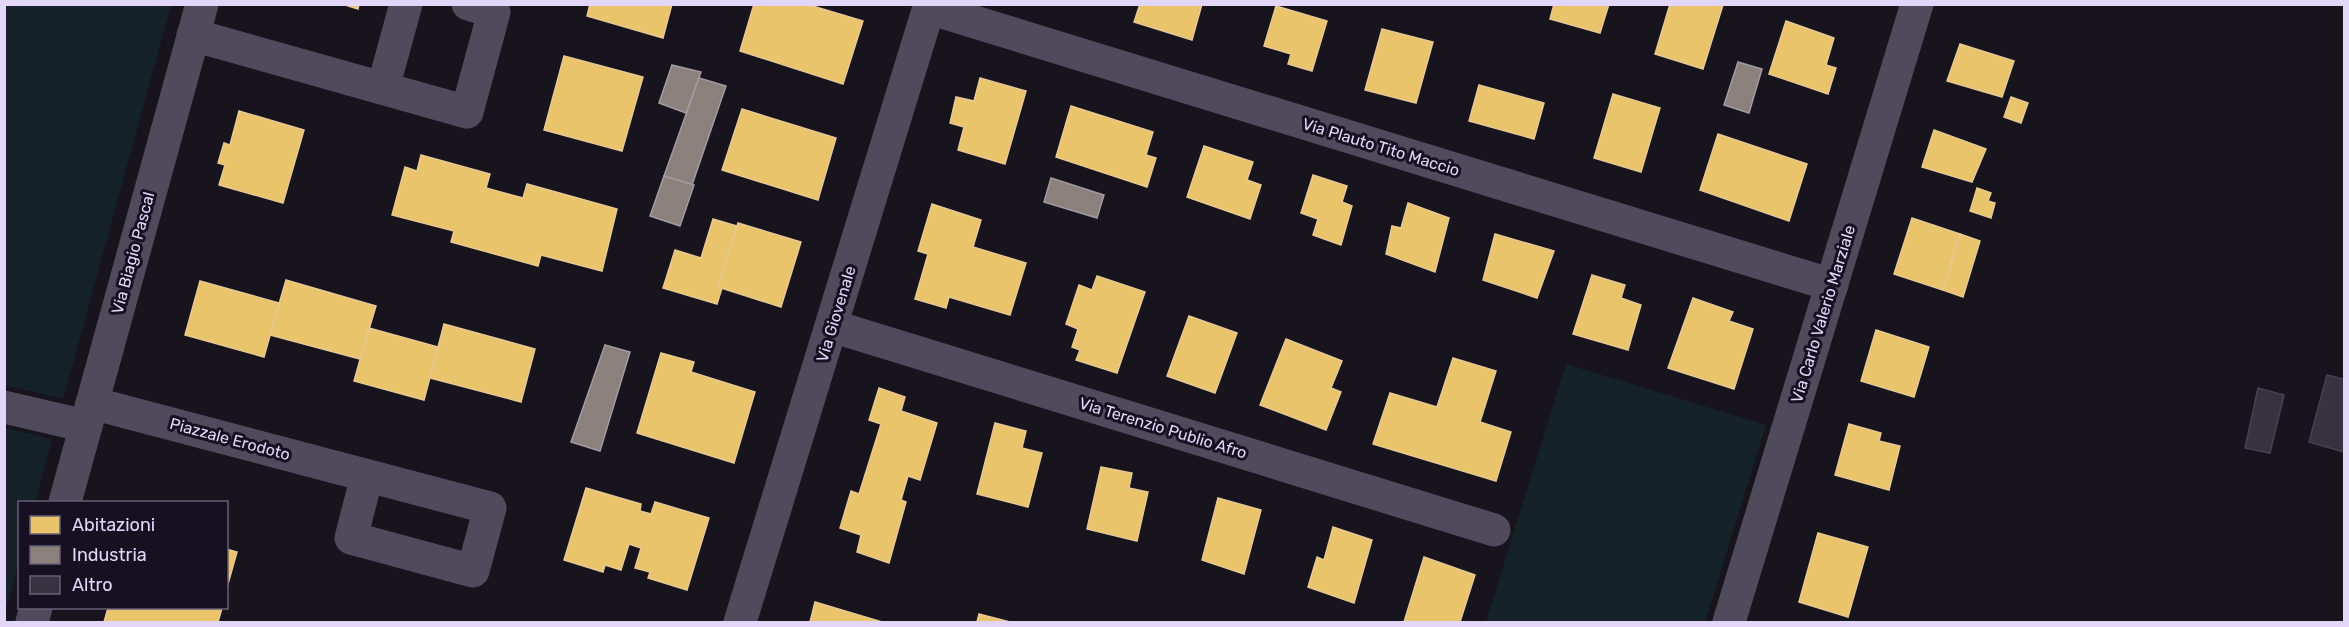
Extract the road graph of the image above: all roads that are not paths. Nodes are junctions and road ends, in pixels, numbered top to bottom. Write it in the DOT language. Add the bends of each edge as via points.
graph roads {
  1 [pos="406,4"];
  2 [pos="468,4"];
  3 [pos="1917,4"];
  4 [pos="930,6"];
  5 [pos="197,20"];
  6 [pos="383,88"];
  7 [pos="1832,285"];
  8 [pos="832,326"];
  9 [pos="4,407"];
  10 [pos="89,415"];
  11 [pos="368,476"];
  12 [pos="65,501"];
  13 [pos="1494,530"];
  14 [pos="740,622"];
  15 [pos="1729,622"];
  1 -- 6 [label="street"];
  2 -- 6 [label="street" via="494,12 467,112"];
  3 -- 7 [label="street, Via Carlo Valerio Marziale"];
  4 -- 7 [label="street, Via Plauto Tito Maccio"];
  4 -- 8 [label="street, Via Giovenale"];
  5 -- 6 [label="street"];
  5 -- 10 [label="street, Via Biagio Pascal"];
  7 -- 15 [label="street, Via Carlo Valerio Marziale"];
  8 -- 13 [label="street, Via Terenzio Publio Afro"];
  8 -- 14 [label="street, Via Giovenale"];
  9 -- 10 [label="street, Piazzale Erodoto"];
  10 -- 11 [label="street, Piazzale Erodoto"];
  10 -- 12 [label="street, Via Biagio Pascal"];
}
